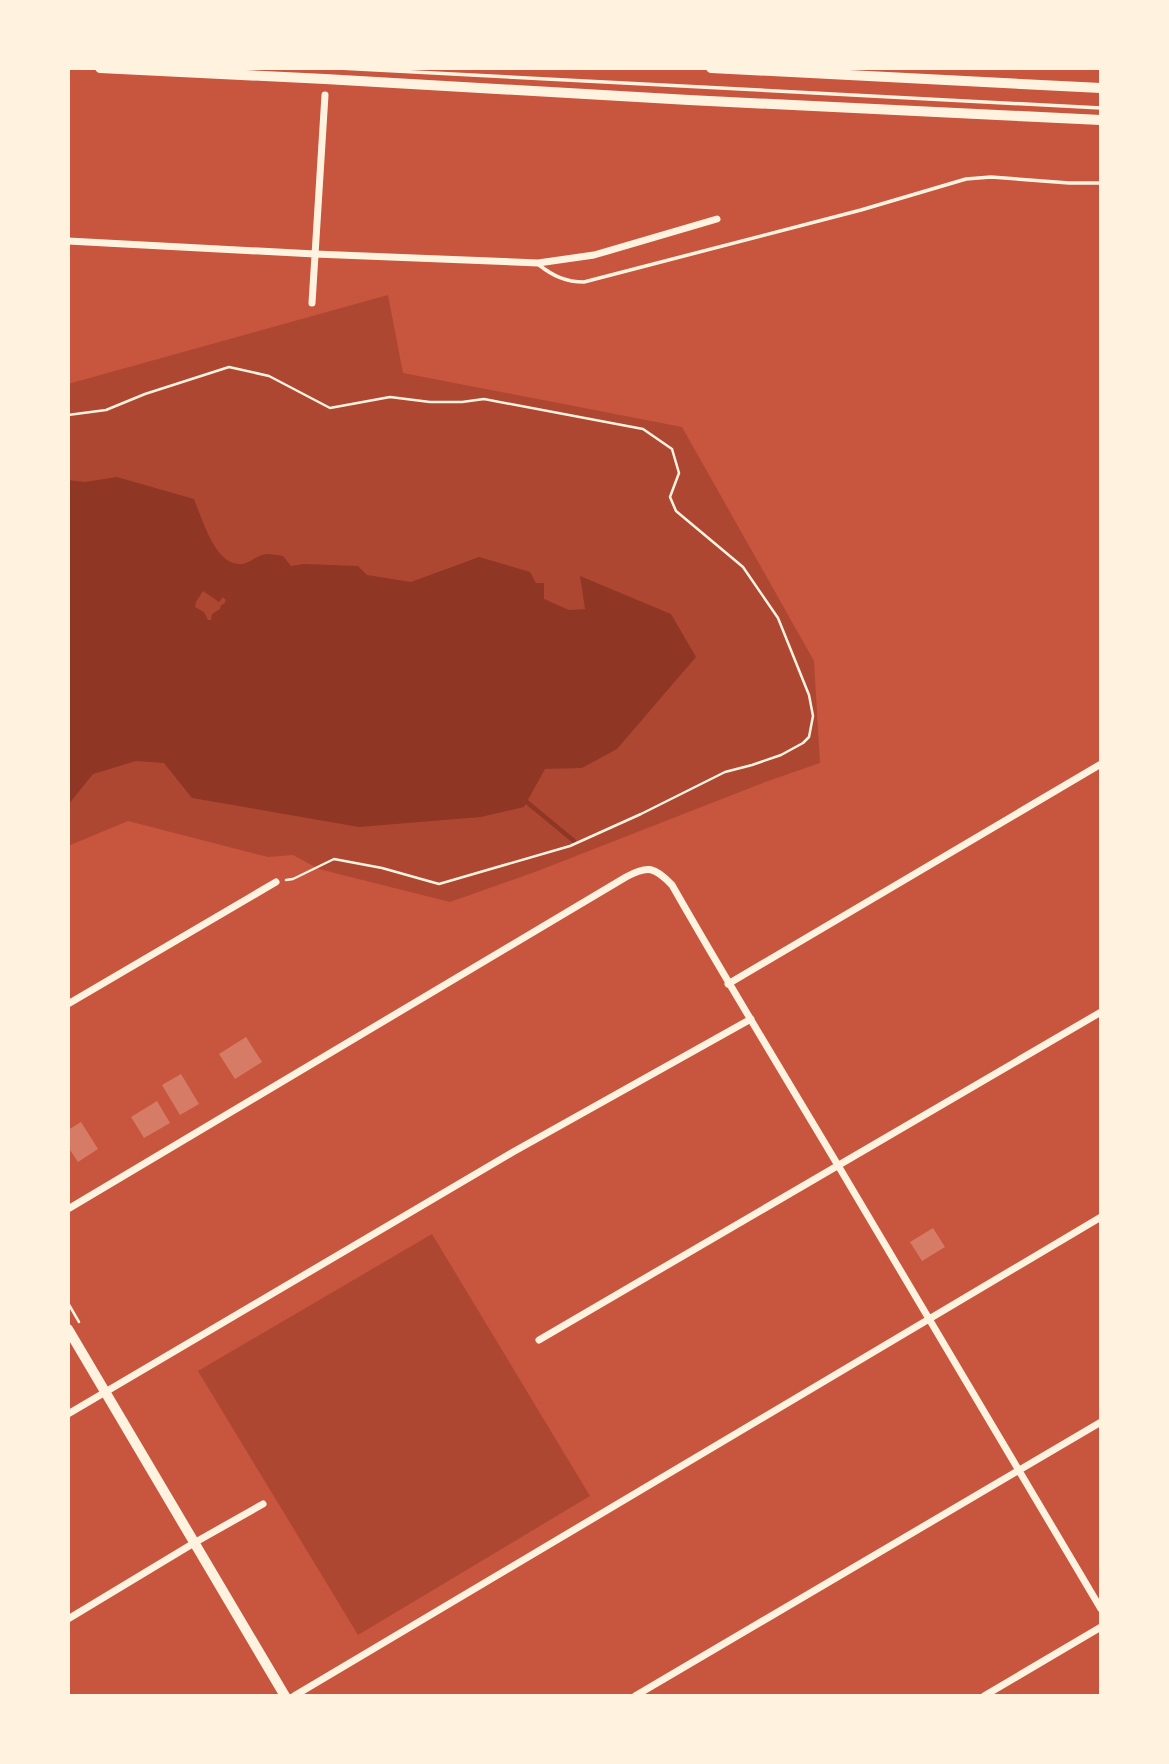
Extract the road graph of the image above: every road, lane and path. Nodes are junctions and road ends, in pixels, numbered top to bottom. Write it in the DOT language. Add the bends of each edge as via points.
graph roads {
  1 [pos="100,68"];
  2 [pos="338,68"];
  3 [pos="711,68"];
  4 [pos="188,71"];
  5 [pos="1101,88"];
  6 [pos="325,95"];
  7 [pos="1101,108"];
  8 [pos="1101,120"];
  9 [pos="1101,183"];
  10 [pos="717,219"];
  11 [pos="68,241"];
  12 [pos="315,254"];
  13 [pos="538,263"];
  14 [pos="312,303"];
  15 [pos="68,415"];
  16 [pos="1101,764"];
  17 [pos="276,882"];
  18 [pos="728,984"];
  19 [pos="68,1004"];
  20 [pos="1101,1012"];
  21 [pos="751,1019"];
  22 [pos="838,1166"];
  23 [pos="68,1209"];
  24 [pos="1101,1217"];
  25 [pos="928,1318"];
  26 [pos="68,1329"];
  27 [pos="539,1340"];
  28 [pos="105,1392"];
  29 [pos="68,1414"];
  30 [pos="1101,1422"];
  31 [pos="1018,1471"];
  32 [pos="263,1504"];
  33 [pos="194,1543"];
  34 [pos="1101,1609"];
  35 [pos="68,1619"];
  36 [pos="1101,1628"];
  37 [pos="285,1696"];
  38 [pos="294,1696"];
  39 [pos="635,1696"];
  40 [pos="984,1696"];
  1 -- 4 [label="main road"];
  2 -- 7 [label="lane"];
  3 -- 5 [label="main road"];
  4 -- 8 [label="main road"];
  6 -- 12 [label="street"];
  9 -- 13 [label="lane" via="965,179 583,282 563,280"];
  10 -- 13 [label="street" via="594,255"];
  11 -- 12 [label="street"];
  12 -- 13 [label="street"];
  12 -- 14 [label="street"];
  15 -- 17 [label="path" via="106,410 229,367 269,376 330,408 390,397 429,402 484,399 643,429 673,449 679,473 670,497 676,511 743,567 778,618 813,716 809,737 781,755 725,772 569,846 439,884 334,859"];
  16 -- 18 [label="street"];
  17 -- 19 [label="street"];
  18 -- 21 [label="street"];
  18 -- 23 [label="street" via="672,885 660,873 640,870"];
  20 -- 22 [label="street"];
  21 -- 22 [label="street"];
  21 -- 28 [label="street" via="513,1152"];
  22 -- 25 [label="street"];
  22 -- 27 [label="street"];
  24 -- 25 [label="street"];
  25 -- 31 [label="street"];
  25 -- 38 [label="street"];
  26 -- 28 [label="street"];
  28 -- 29 [label="street"];
  28 -- 33 [label="street"];
  30 -- 31 [label="street"];
  31 -- 34 [label="street"];
  31 -- 39 [label="street"];
  32 -- 33 [label="street"];
  33 -- 35 [label="street"];
  33 -- 37 [label="street"];
  36 -- 40 [label="street"];
}
